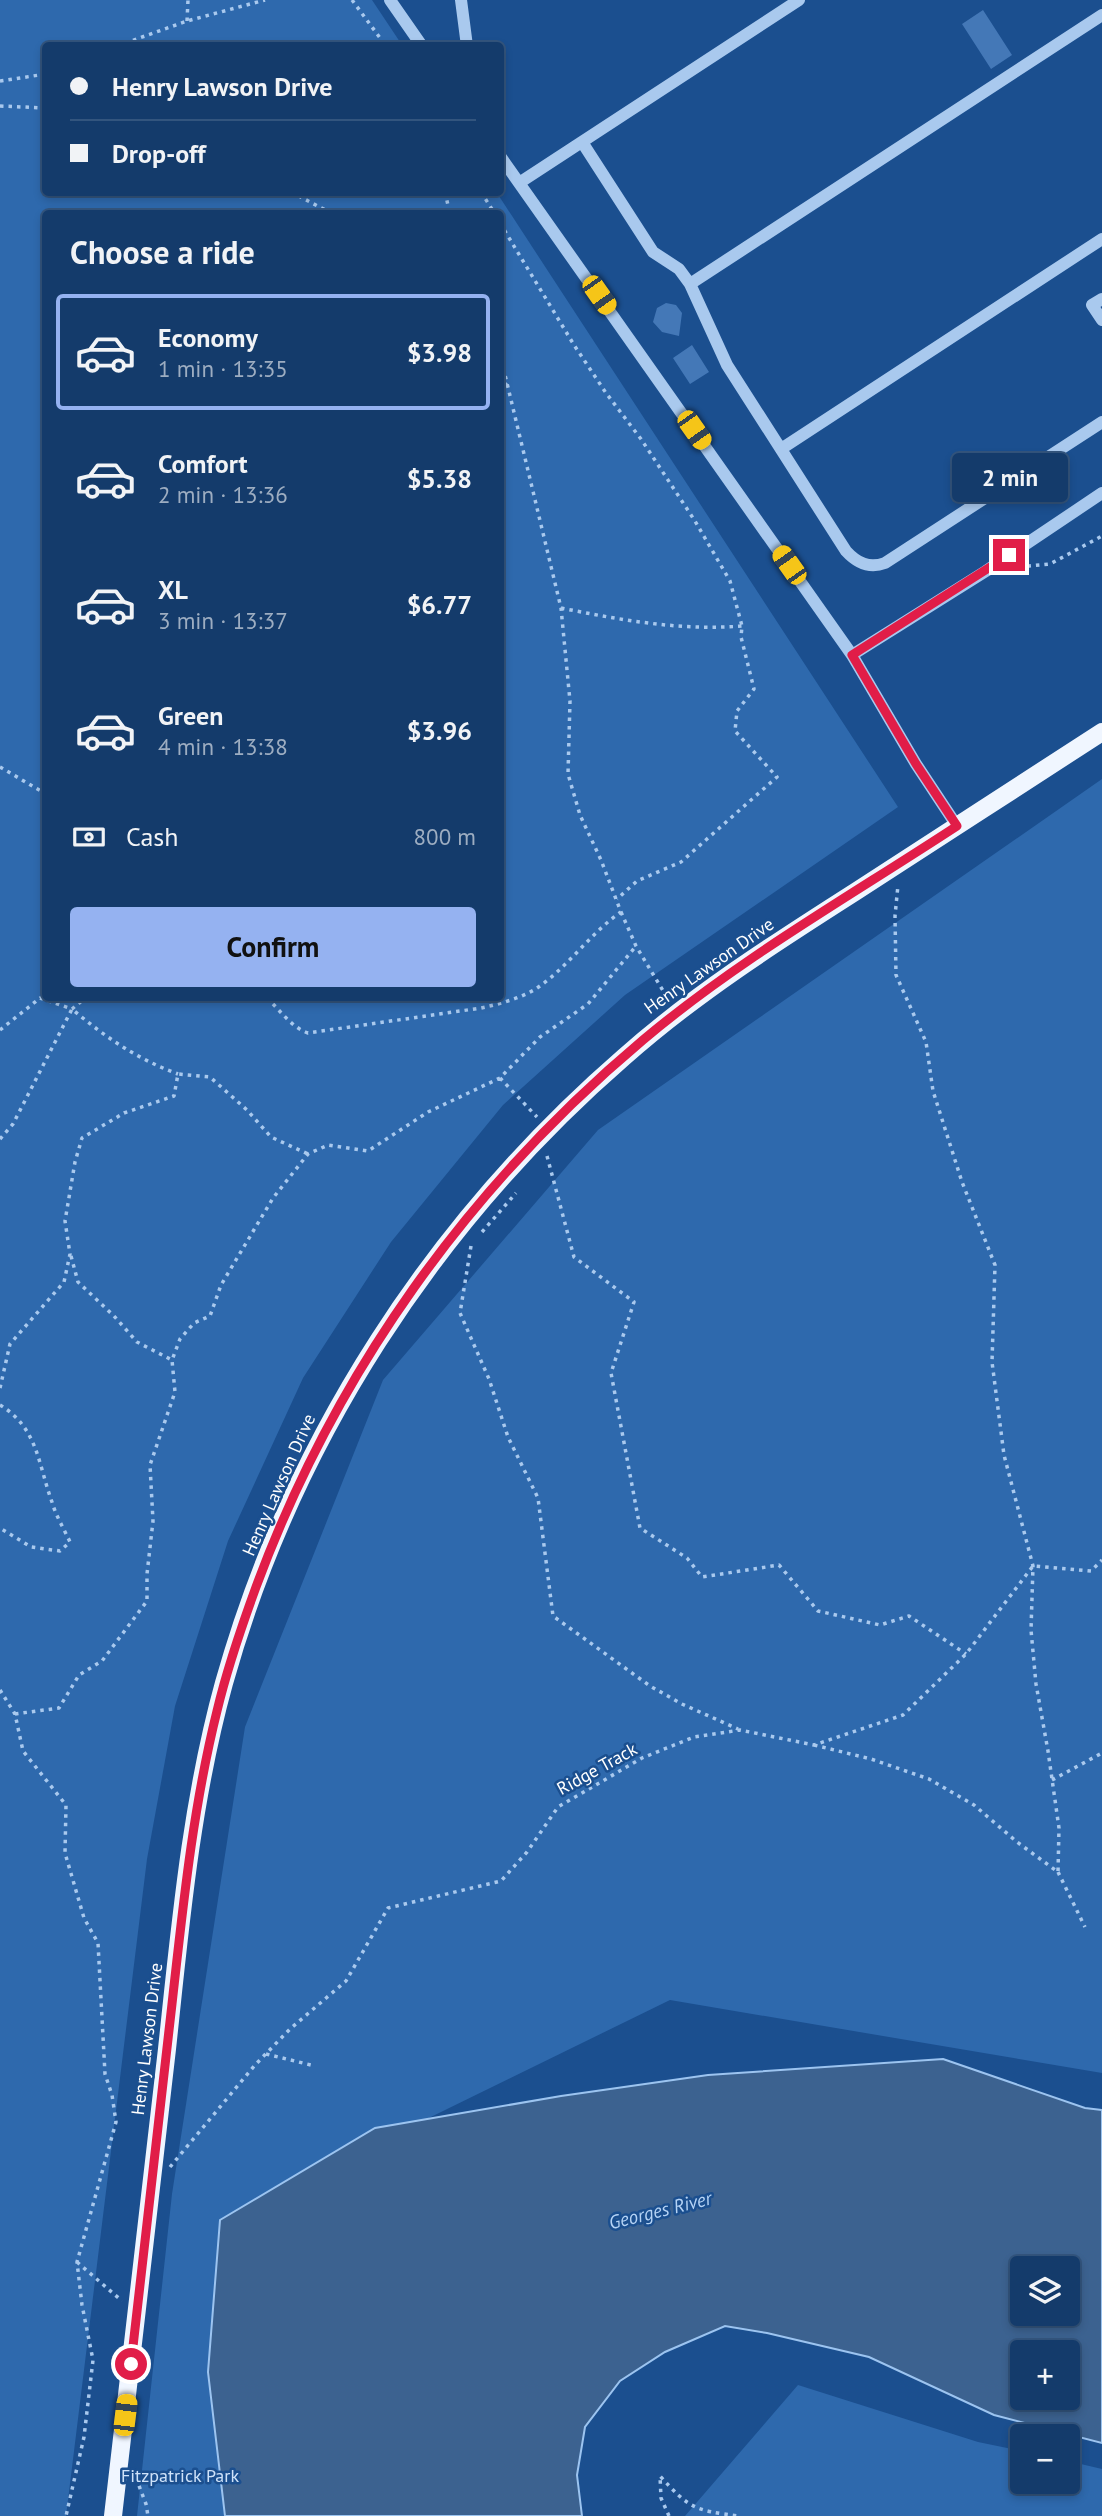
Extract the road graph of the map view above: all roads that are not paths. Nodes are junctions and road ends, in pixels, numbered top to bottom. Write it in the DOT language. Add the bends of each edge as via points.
graph roads {
  1 [pos="390,0"];
  2 [pos="461,0"];
  3 [pos="799,0"];
  4 [pos="1102,15"];
  5 [pos="419,42"];
  6 [pos="466,42"];
  7 [pos="582,142"];
  8 [pos="504,162"];
  9 [pos="519,183"];
  10 [pos="1102,239"];
  11 [pos="690,284"];
  12 [pos="1102,299"];
  13 [pos="1102,320"];
  14 [pos="1102,422"];
  15 [pos="781,449"];
  16 [pos="1102,493"];
  17 [pos="852,655"];
  18 [pos="1102,732"];
  19 [pos="957,826"];
  20 [pos="113,2516"];
  1 -- 5 [label="lane"];
  2 -- 6 [label="lane"];
  3 -- 7 [label="lane"];
  4 -- 11 [label="lane"];
  7 -- 9 [label="lane"];
  7 -- 11 [label="lane" via="653,252"];
  8 -- 9 [label="lane"];
  9 -- 17 [label="lane"];
  10 -- 15 [label="lane"];
  11 -- 15 [label="lane" via="727,365"];
  12 -- 13 [label="lane" via="1092,305"];
  14 -- 15 [label="lane" via="885,563 870,566 846,551"];
  16 -- 17 [label="lane"];
  17 -- 19 [label="lane"];
  18 -- 19 [label="main road, Henry Lawson Drive"];
  19 -- 20 [label="main road, Henry Lawson Drive" via="675,1014 547,1128 443,1247 375,1345 318,1444 273,1544 225,1679 201,1786 184,1896"];
}
